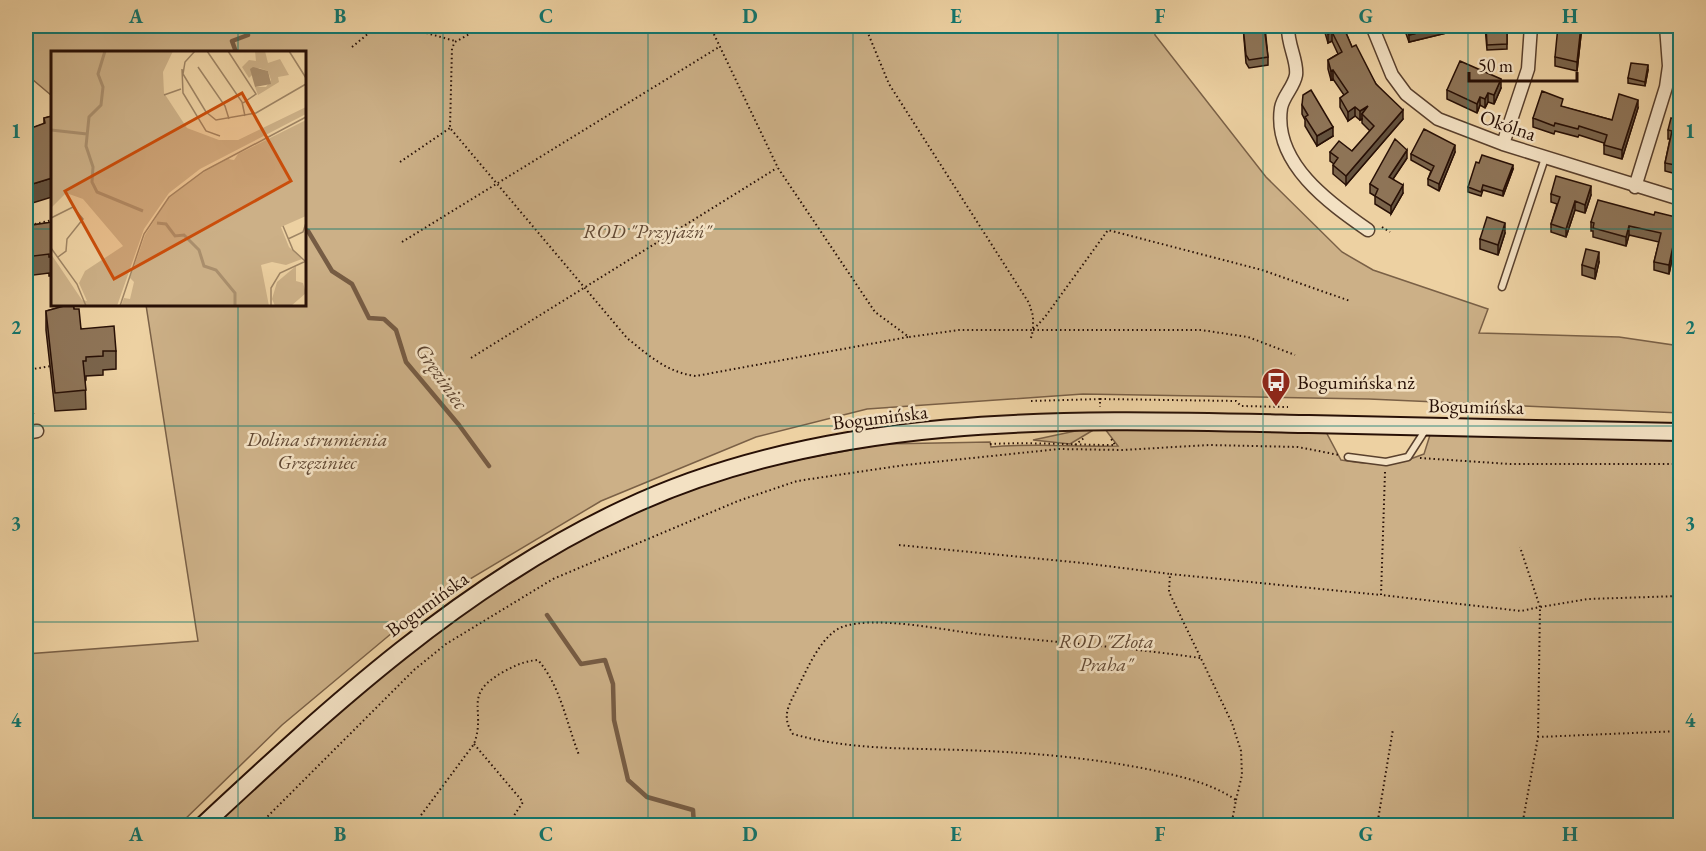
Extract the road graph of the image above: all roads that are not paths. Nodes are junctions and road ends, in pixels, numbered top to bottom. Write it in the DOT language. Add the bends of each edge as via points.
graph roads {
  1 [pos="1288,26"];
  2 [pos="1372,26"];
  3 [pos="1531,26"];
  4 [pos="1666,26"];
  5 [pos="1674,76"];
  6 [pos="1503,144"];
  7 [pos="1545,158"];
  8 [pos="1635,187"];
  9 [pos="1680,199"];
  10 [pos="1368,230"];
  11 [pos="1502,287"];
  12 [pos="1428,426"];
  13 [pos="1680,432"];
  14 [pos="1347,457"];
  15 [pos="202,825"];
  1 -- 10 [label="street" via="1296,68 1294,83 1281,106 1287,145 1316,191"];
  2 -- 6 [label="street, Okólna" via="1392,75 1416,103 1446,123"];
  3 -- 6 [label="street" via="1528,69"];
  4 -- 5 [label="street"];
  5 -- 8 [label="street"];
  6 -- 7 [label="street, Okólna"];
  7 -- 8 [label="street, Okólna"];
  7 -- 11 [label="lane"];
  8 -- 9 [label="street, Okólna"];
  12 -- 13 [label="street, Bogumińska"];
  12 -- 14 [label="lane" via="1408,457 1386,462"];
  12 -- 15 [label="street, Bogumińska" via="1136,421 1021,425 873,438 739,465 625,508 478,593 358,683"];
}
